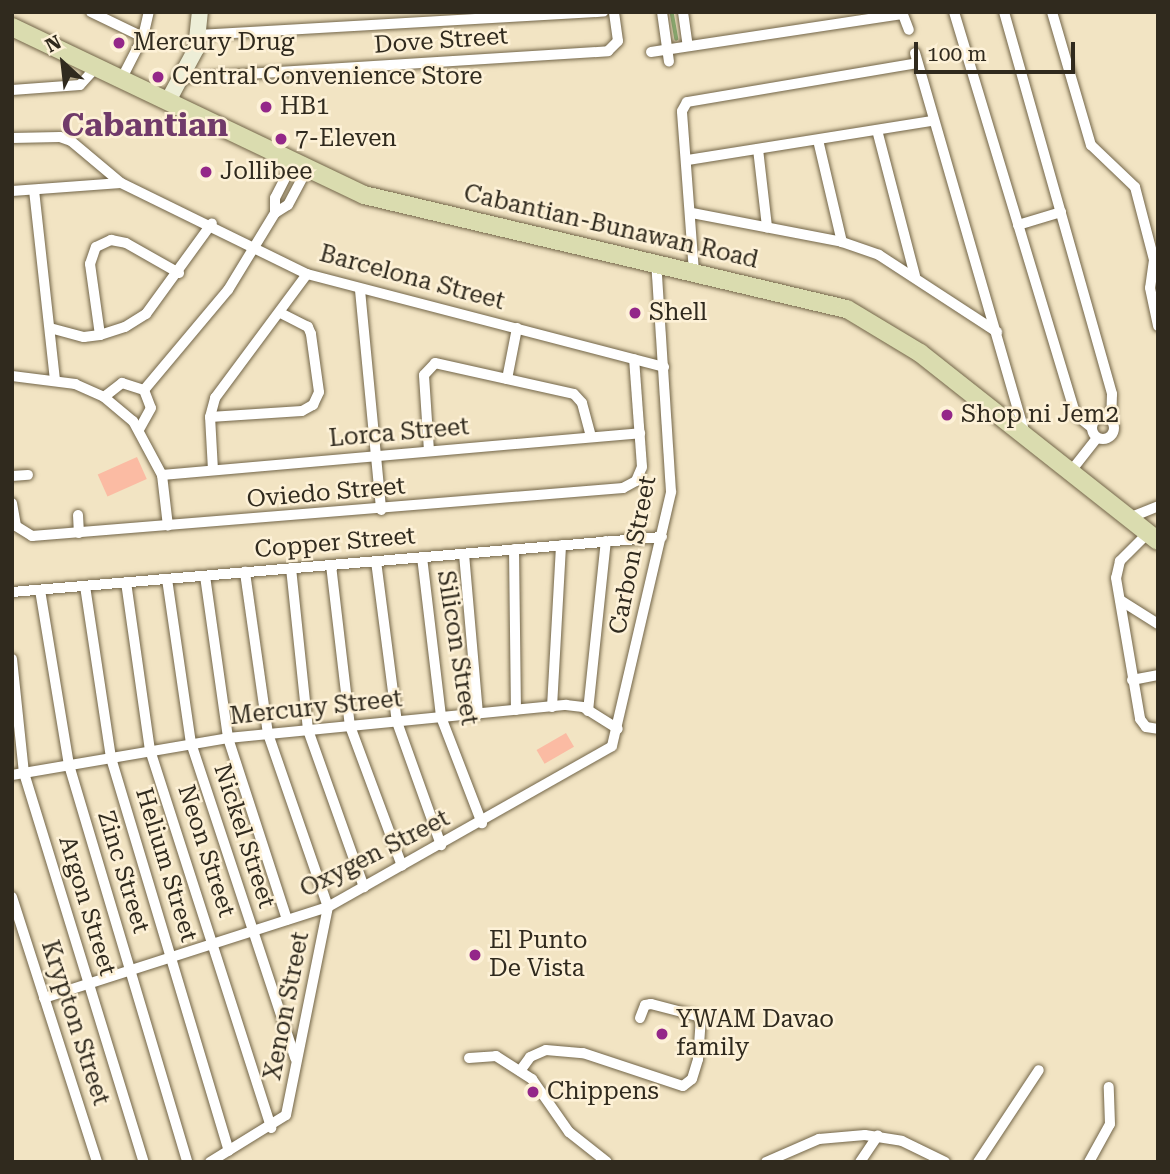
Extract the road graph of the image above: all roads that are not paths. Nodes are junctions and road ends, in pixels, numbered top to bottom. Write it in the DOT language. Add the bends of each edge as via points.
graph roads {
  1 [pos="91,12"];
  2 [pos="149,12"];
  3 [pos="200,12"];
  4 [pos="603,12"];
  5 [pos="614,12"];
  6 [pos="662,12"];
  7 [pos="684,12"];
  8 [pos="954,12"];
  9 [pos="1004,12"];
  10 [pos="1052,12"];
  11 [pos="902,13"];
  12 [pos="105,16"];
  13 [pos="12,27"];
  14 [pos="909,30"];
  15 [pos="198,35"];
  16 [pos="143,37"];
  17 [pos="688,46"];
  18 [pos="667,49"];
  19 [pos="651,52"];
  20 [pos="669,62"];
  21 [pos="97,66"];
  22 [pos="122,78"];
  23 [pos="183,78"];
  24 [pos="12,90"];
  25 [pos="168,101"];
  26 [pos="932,121"];
  27 [pos="877,130"];
  28 [pos="12,138"];
  29 [pos="818,140"];
  30 [pos="758,149"];
  31 [pos="688,160"];
  32 [pos="300,166"];
  33 [pos="121,183"];
  34 [pos="34,190"];
  35 [pos="12,191"];
  36 [pos="1061,212"];
  37 [pos="692,213"];
  38 [pos="212,223"];
  39 [pos="1018,225"];
  40 [pos="767,227"];
  41 [pos="842,242"];
  42 [pos="256,246"];
  43 [pos="656,262"];
  44 [pos="694,271"];
  45 [pos="179,273"];
  46 [pos="307,274"];
  47 [pos="915,276"];
  48 [pos="360,290"];
  49 [pos="281,313"];
  50 [pos="1158,326"];
  51 [pos="50,328"];
  52 [pos="517,328"];
  53 [pos="997,332"];
  54 [pos="100,335"];
  55 [pos="634,359"];
  56 [pos="664,367"];
  57 [pos="12,376"];
  58 [pos="55,379"];
  59 [pos="507,379"];
  60 [pos="144,390"];
  61 [pos="104,397"];
  62 [pos="210,417"];
  63 [pos="1111,419"];
  64 [pos="140,428"];
  65 [pos="1024,431"];
  66 [pos="640,433"];
  67 [pos="1095,433"];
  68 [pos="591,437"];
  69 [pos="429,451"];
  70 [pos="375,456"];
  71 [pos="213,470"];
  72 [pos="1071,471"];
  73 [pos="29,475"];
  74 [pos="162,475"];
  75 [pos="12,477"];
  76 [pos="12,503"];
  77 [pos="1158,506"];
  78 [pos="381,510"];
  79 [pos="78,515"];
  80 [pos="1129,518"];
  81 [pos="168,526"];
  82 [pos="79,533"];
  83 [pos="662,537"];
  84 [pos="1153,537"];
  85 [pos="606,541"];
  86 [pos="561,545"];
  87 [pos="514,549"];
  88 [pos="464,554"];
  89 [pos="422,557"];
  90 [pos="376,561"];
  91 [pos="331,565"];
  92 [pos="291,568"];
  93 [pos="245,572"];
  94 [pos="205,576"];
  95 [pos="167,579"];
  96 [pos="126,582"];
  97 [pos="85,586"];
  98 [pos="40,590"];
  99 [pos="12,592"];
  100 [pos="1119,600"];
  101 [pos="1158,624"];
  102 [pos="12,659"];
  103 [pos="1158,675"];
  104 [pos="1132,680"];
  105 [pos="552,707"];
  106 [pos="516,710"];
  107 [pos="587,711"];
  108 [pos="478,714"];
  109 [pos="441,717"];
  110 [pos="397,722"];
  111 [pos="350,726"];
  112 [pos="618,729"];
  113 [pos="1158,729"];
  114 [pos="308,730"];
  115 [pos="268,734"];
  116 [pos="228,738"];
  117 [pos="191,743"];
  118 [pos="150,750"];
  119 [pos="111,758"];
  120 [pos="69,765"];
  121 [pos="18,774"];
  122 [pos="482,823"];
  123 [pos="441,845"];
  124 [pos="402,866"];
  125 [pos="364,887"];
  126 [pos="12,897"];
  127 [pos="328,907"];
  128 [pos="287,920"];
  129 [pos="253,931"];
  130 [pos="214,943"];
  131 [pos="173,957"];
  132 [pos="131,970"];
  133 [pos="89,983"];
  134 [pos="44,998"];
  135 [pos="640,1018"];
  136 [pos="468,1058"];
  137 [pos="296,1060"];
  138 [pos="1039,1070"];
  139 [pos="520,1071"];
  140 [pos="1109,1087"];
  141 [pos="276,1125"];
  142 [pos="878,1135"];
  143 [pos="229,1151"];
  144 [pos="97,1162"];
  145 [pos="144,1162"];
  146 [pos="187,1162"];
  147 [pos="210,1162"];
  148 [pos="607,1162"];
  149 [pos="766,1162"];
  150 [pos="860,1162"];
  151 [pos="945,1162"];
  152 [pos="978,1162"];
  153 [pos="1090,1162"];
  1 -- 12 [label="street"];
  2 -- 16 [label="street"];
  3 -- 15 [label="main road"];
  4 -- 15 [label="street"];
  5 -- 23 [label="street, Dove Street" via="616,47 608,51"];
  6 -- 18 [label="street"];
  7 -- 17 [label="street"];
  8 -- 39 [label="street"];
  9 -- 36 [label="street"];
  10 -- 50 [label="street" via="1091,145 1135,187 1154,260 1150,288"];
  11 -- 14 [label="street"];
  11 -- 17 [label="street"];
  12 -- 16 [label="street"];
  13 -- 21 [label="main road, Cabantian-Bunawan Road"];
  15 -- 23 [label="main road"];
  16 -- 22 [label="street"];
  17 -- 18 [label="street"];
  18 -- 19 [label="street"];
  18 -- 20 [label="street"];
  21 -- 22 [label="main road, Cabantian-Bunawan Road"];
  21 -- 24 [label="street" via="80,85"];
  22 -- 25 [label="main road, Cabantian-Bunawan Road"];
  23 -- 25 [label="main road"];
  25 -- 32 [label="main road, Cabantian-Bunawan Road"];
  26 -- 27 [label="street"];
  26 -- 31 [label="street" via="916,58 687,102 682,111"];
  26 -- 53 [label="street"];
  27 -- 29 [label="street"];
  27 -- 47 [label="street"];
  28 -- 33 [label="street, Barcelona Street" via="60,137"];
  29 -- 30 [label="street"];
  29 -- 41 [label="street"];
  30 -- 31 [label="street"];
  30 -- 40 [label="street"];
  31 -- 37 [label="street"];
  32 -- 42 [label="street" via="288,205 275,213"];
  32 -- 43 [label="main road, Cabantian-Bunawan Road" via="364,195"];
  33 -- 34 [label="street"];
  33 -- 38 [label="street, Barcelona Street"];
  34 -- 35 [label="street"];
  34 -- 51 [label="street"];
  36 -- 39 [label="street"];
  36 -- 63 [label="street" via="1112,394"];
  37 -- 40 [label="street"];
  37 -- 44 [label="street"];
  38 -- 42 [label="street, Barcelona Street"];
  38 -- 45 [label="street"];
  39 -- 67 [label="street" via="1075,414"];
  40 -- 41 [label="street"];
  41 -- 47 [label="street" via="879,255"];
  42 -- 46 [label="street, Barcelona Street"];
  42 -- 60 [label="street" via="207,317"];
  43 -- 44 [label="main road, Cabantian-Bunawan Road"];
  43 -- 56 [label="street, Carbon Street"];
  44 -- 65 [label="main road, Cabantian-Bunawan Road" via="821,302 871,320"];
  45 -- 54 [label="street" via="146,314"];
  45 -- 54 [label="street" via="125,243 111,240 96,247 90,264"];
  46 -- 48 [label="street, Barcelona Street"];
  46 -- 49 [label="street"];
  47 -- 53 [label="street"];
  48 -- 52 [label="street, Barcelona Street"];
  48 -- 70 [label="street"];
  49 -- 62 [label="street" via="222,387"];
  49 -- 62 [label="street" via="308,327 311,334 320,393 313,405 302,411"];
  51 -- 54 [label="street" via="85,337"];
  51 -- 58 [label="street"];
  52 -- 55 [label="street, Barcelona Street"];
  52 -- 59 [label="street"];
  53 -- 65 [label="street"];
  55 -- 56 [label="street, Barcelona Street"];
  55 -- 66 [label="street"];
  56 -- 83 [label="street, Carbon Street" via="672,467"];
  57 -- 58 [label="street"];
  58 -- 61 [label="street"];
  59 -- 68 [label="street" via="574,394 582,403"];
  59 -- 69 [label="street" via="435,363 428,366 424,375"];
  60 -- 61 [label="street" via="122,383"];
  60 -- 64 [label="street" via="151,408"];
  61 -- 64 [label="street"];
  62 -- 71 [label="street"];
  63 -- 67 [label="street" via="1100,417"];
  63 -- 67 [label="street" via="1112,436"];
  64 -- 74 [label="street"];
  65 -- 72 [label="main road, Cabantian-Bunawan Road"];
  66 -- 68 [label="street, Lorca Street"];
  66 -- 78 [label="street, Oviedo Street" via="642,467 636,481 623,488"];
  67 -- 72 [label="street"];
  68 -- 69 [label="street, Lorca Street"];
  69 -- 70 [label="street, Lorca Street"];
  70 -- 71 [label="street, Lorca Street"];
  70 -- 78 [label="street"];
  71 -- 74 [label="street, Lorca Street"];
  72 -- 80 [label="main road, Cabantian-Bunawan Road"];
  73 -- 75 [label="street"];
  74 -- 81 [label="street"];
  76 -- 82 [label="street, Oviedo Street" via="19,530 32,536"];
  77 -- 80 [label="street"];
  78 -- 81 [label="street, Oviedo Street"];
  79 -- 82 [label="street"];
  80 -- 84 [label="main road, Cabantian-Bunawan Road"];
  81 -- 82 [label="street, Oviedo Street"];
  83 -- 85 [label="street, Copper Street"];
  83 -- 112 [label="street, Carbon Street"];
  84 -- 100 [label="street" via="1120,561 1116,578"];
  85 -- 86 [label="street, Copper Street"];
  85 -- 107 [label="street"];
  86 -- 87 [label="street, Copper Street"];
  86 -- 105 [label="street"];
  87 -- 88 [label="street, Copper Street"];
  87 -- 106 [label="street"];
  88 -- 89 [label="street, Copper Street"];
  88 -- 108 [label="street"];
  89 -- 90 [label="street, Copper Street"];
  89 -- 109 [label="street, Silicon Street"];
  90 -- 91 [label="street, Copper Street"];
  90 -- 110 [label="street"];
  91 -- 92 [label="street, Copper Street"];
  91 -- 111 [label="street"];
  92 -- 93 [label="street, Copper Street"];
  92 -- 114 [label="street"];
  93 -- 94 [label="street, Copper Street"];
  93 -- 115 [label="street, Xenon Street"];
  94 -- 95 [label="street, Copper Street"];
  94 -- 116 [label="street"];
  95 -- 96 [label="street, Copper Street"];
  95 -- 117 [label="street, Nickel Street"];
  96 -- 97 [label="street, Copper Street"];
  96 -- 118 [label="street, Neon Street"];
  97 -- 98 [label="street, Copper Street"];
  97 -- 119 [label="street, Helium Street"];
  98 -- 99 [label="street, Copper Street"];
  98 -- 120 [label="street, Zinc Street"];
  100 -- 101 [label="street"];
  100 -- 104 [label="street"];
  102 -- 121 [label="street, Argon Street"];
  103 -- 104 [label="street"];
  104 -- 113 [label="street" via="1143,723"];
  105 -- 106 [label="street, Mercury Street"];
  105 -- 107 [label="street, Mercury Street" via="576,705"];
  106 -- 108 [label="street, Mercury Street"];
  107 -- 112 [label="street, Mercury Street"];
  108 -- 109 [label="street, Mercury Street"];
  109 -- 110 [label="street, Mercury Street"];
  109 -- 122 [label="street, Silicon Street"];
  110 -- 111 [label="street, Mercury Street"];
  110 -- 123 [label="street"];
  111 -- 114 [label="street, Mercury Street"];
  111 -- 124 [label="street"];
  112 -- 122 [label="street, Oxygen Street" via="612,746 599,756"];
  114 -- 115 [label="street, Mercury Street"];
  114 -- 125 [label="street"];
  115 -- 116 [label="street, Mercury Street"];
  115 -- 127 [label="street, Xenon Street"];
  116 -- 117 [label="street, Mercury Street"];
  116 -- 128 [label="street"];
  117 -- 118 [label="street, Mercury Street"];
  117 -- 129 [label="street, Nickel Street"];
  118 -- 119 [label="street, Mercury Street"];
  118 -- 130 [label="street, Neon Street"];
  119 -- 120 [label="street, Mercury Street"];
  119 -- 131 [label="street, Helium Street"];
  120 -- 121 [label="street, Mercury Street"];
  120 -- 132 [label="street, Zinc Street"];
  121 -- 133 [label="street, Argon Street"];
  122 -- 123 [label="street, Oxygen Street"];
  123 -- 124 [label="street, Oxygen Street"];
  124 -- 125 [label="street, Oxygen Street"];
  125 -- 127 [label="street, Oxygen Street"];
  126 -- 134 [label="street, Krypton Street"];
  127 -- 128 [label="street, Oxygen Street"];
  127 -- 137 [label="street, Xenon Street"];
  128 -- 129 [label="street, Oxygen Street"];
  129 -- 130 [label="street, Oxygen Street"];
  129 -- 137 [label="street, Nickel Street"];
  130 -- 131 [label="street, Oxygen Street"];
  130 -- 141 [label="street, Neon Street"];
  131 -- 132 [label="street, Oxygen Street"];
  131 -- 143 [label="street, Helium Street" via="177,986"];
  132 -- 133 [label="street, Oxygen Street"];
  132 -- 146 [label="street, Zinc Street"];
  133 -- 134 [label="street, Oxygen Street"];
  133 -- 145 [label="street, Argon Street"];
  134 -- 144 [label="street, Krypton Street"];
  135 -- 139 [label="street" via="645,1005 651,1004 701,1017 698,1059 692,1079 684,1086 583,1053 546,1050 530,1057"];
  136 -- 139 [label="street" via="496,1056"];
  137 -- 141 [label="street, Xenon Street" via="288,1107"];
  138 -- 152 [label="street"];
  139 -- 148 [label="street" via="532,1079 569,1132"];
  140 -- 153 [label="street" via="1110,1124"];
  141 -- 143 [label="street"];
  142 -- 149 [label="street" via="819,1139"];
  142 -- 150 [label="street"];
  142 -- 151 [label="street"];
  143 -- 147 [label="street"];
}
